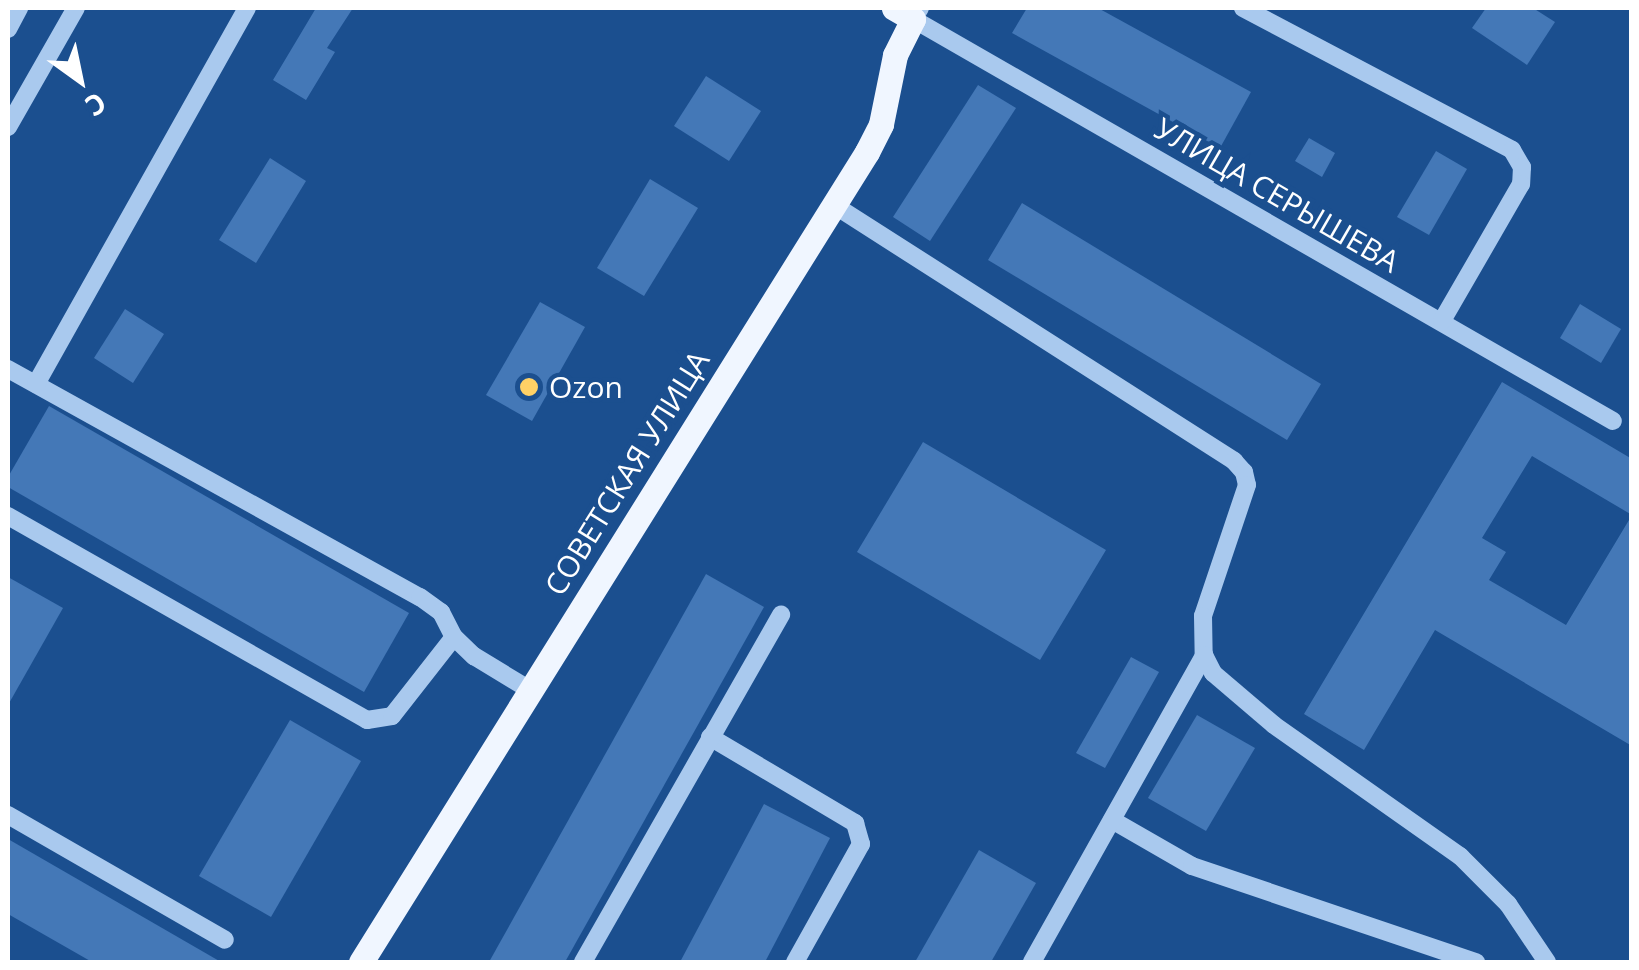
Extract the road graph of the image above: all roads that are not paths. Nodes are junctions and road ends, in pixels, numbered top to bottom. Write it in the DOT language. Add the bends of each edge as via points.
graph roads {
  1 [pos="19,8"];
  2 [pos="76,8"];
  3 [pos="247,8"];
  4 [pos="1243,8"];
  5 [pos="909,11"];
  6 [pos="8,29"];
  7 [pos="8,127"];
  8 [pos="834,206"];
  9 [pos="1442,321"];
  10 [pos="8,368"];
  11 [pos="36,384"];
  12 [pos="1613,421"];
  13 [pos="8,516"];
  14 [pos="782,616"];
  15 [pos="454,637"];
  16 [pos="1204,655"];
  17 [pos="530,690"];
  18 [pos="710,738"];
  19 [pos="8,815"];
  20 [pos="1112,820"];
  21 [pos="225,940"];
  22 [pos="361,962"];
  23 [pos="583,962"];
  24 [pos="795,962"];
  25 [pos="1032,962"];
  26 [pos="1476,962"];
  27 [pos="1547,962"];
  1 -- 6 [label="street"];
  2 -- 7 [label="street"];
  3 -- 11 [label="street"];
  4 -- 9 [label="street" via="1512,150 1522,167 1521,184"];
  5 -- 8 [label="main road, СОВЕТСКАЯ УЛИЦА" via="881,124"];
  5 -- 9 [label="street, УЛИЦА СЕРЫШЕВА"];
  8 -- 16 [label="street" via="1244,472 1247,484 1206,602"];
  8 -- 17 [label="main road, СОВЕТСКАЯ УЛИЦА"];
  9 -- 12 [label="street, УЛИЦА СЕРЫШЕВА"];
  10 -- 11 [label="street"];
  11 -- 15 [label="street" via="420,596 441,612"];
  13 -- 15 [label="street" via="367,720 392,716"];
  14 -- 18 [label="street"];
  15 -- 17 [label="street"];
  16 -- 20 [label="street"];
  16 -- 27 [label="street" via="1232,692 1460,856 1508,904"];
  17 -- 22 [label="main road, СОВЕТСКАЯ УЛИЦА"];
  18 -- 23 [label="street"];
  18 -- 24 [label="street" via="855,823 861,844"];
  19 -- 21 [label="street"];
  20 -- 25 [label="street"];
  20 -- 26 [label="street" via="1192,866"];
}
